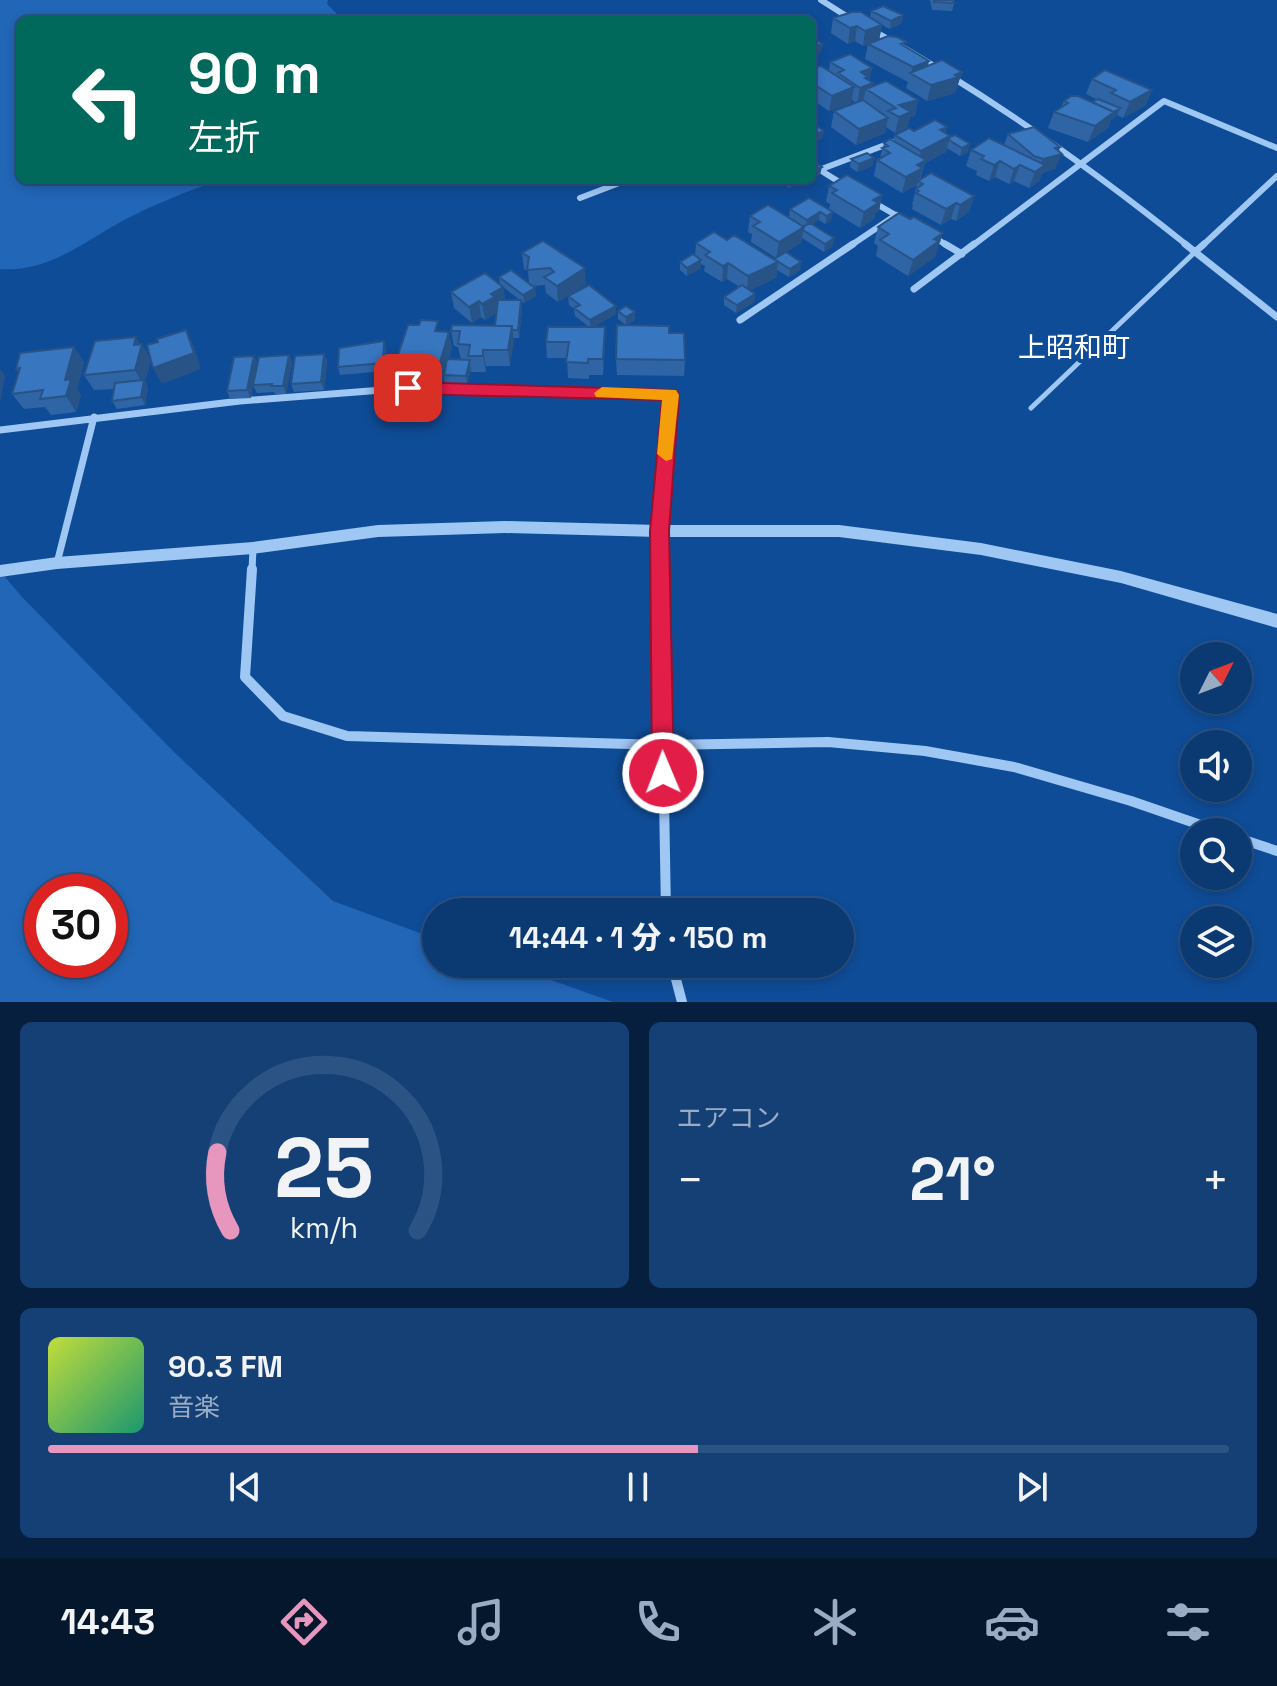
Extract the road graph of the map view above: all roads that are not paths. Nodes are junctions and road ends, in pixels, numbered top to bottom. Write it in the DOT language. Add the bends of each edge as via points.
graph roads {
  1 [pos="821,0"];
  2 [pos="898,43"];
  3 [pos="883,48"];
  4 [pos="900,140"];
  5 [pos="1277,148"];
  6 [pos="1083,162"];
  7 [pos="816,168"];
  8 [pos="819,170"];
  9 [pos="1277,176"];
  10 [pos="617,184"];
  11 [pos="857,193"];
  12 [pos="580,198"];
  13 [pos="870,200"];
  14 [pos="896,215"];
  15 [pos="909,223"];
  16 [pos="922,230"];
  17 [pos="1195,252"];
  18 [pos="962,254"];
  19 [pos="914,289"];
  20 [pos="1277,317"];
  21 [pos="740,320"];
  22 [pos="1031,408"];
  23 [pos="94,417"];
  24 [pos="0,430"];
  25 [pos="659,531"];
  26 [pos="253,548"];
  27 [pos="57,563"];
  28 [pos="0,571"];
  29 [pos="1277,621"];
  30 [pos="663,745"];
  31 [pos="1180,818"];
  32 [pos="1252,843"];
  33 [pos="1277,851"];
  34 [pos="666,898"];
  35 [pos="676,978"];
  36 [pos="682,1002"];
  1 -- 2 [label="street"];
  2 -- 3 [label="street"];
  2 -- 6 [label="street"];
  4 -- 8 [label="street"];
  5 -- 6 [label="street" via="1164,101"];
  6 -- 17 [label="street"];
  6 -- 18 [label="street"];
  7 -- 8 [label="street"];
  8 -- 11 [label="street"];
  9 -- 17 [label="street"];
  10 -- 12 [label="street"];
  13 -- 14 [label="street"];
  14 -- 15 [label="street"];
  14 -- 21 [label="street"];
  16 -- 18 [label="street"];
  17 -- 20 [label="street"];
  17 -- 22 [label="lane"];
  18 -- 19 [label="street"];
  23 -- 24 [label="street"];
  23 -- 25 [label="street" via="408,388 670,395"];
  23 -- 27 [label="street"];
  25 -- 26 [label="street" via="378,531"];
  25 -- 29 [label="street" via="839,531 981,549 1121,577"];
  25 -- 30 [label="street"];
  26 -- 27 [label="street"];
  26 -- 30 [label="street" via="245,677 283,716 347,736"];
  27 -- 28 [label="street"];
  30 -- 31 [label="street" via="828,742 925,751 1014,767"];
  30 -- 34 [label="street"];
  32 -- 33 [label="street"];
  35 -- 36 [label="street"];
}
